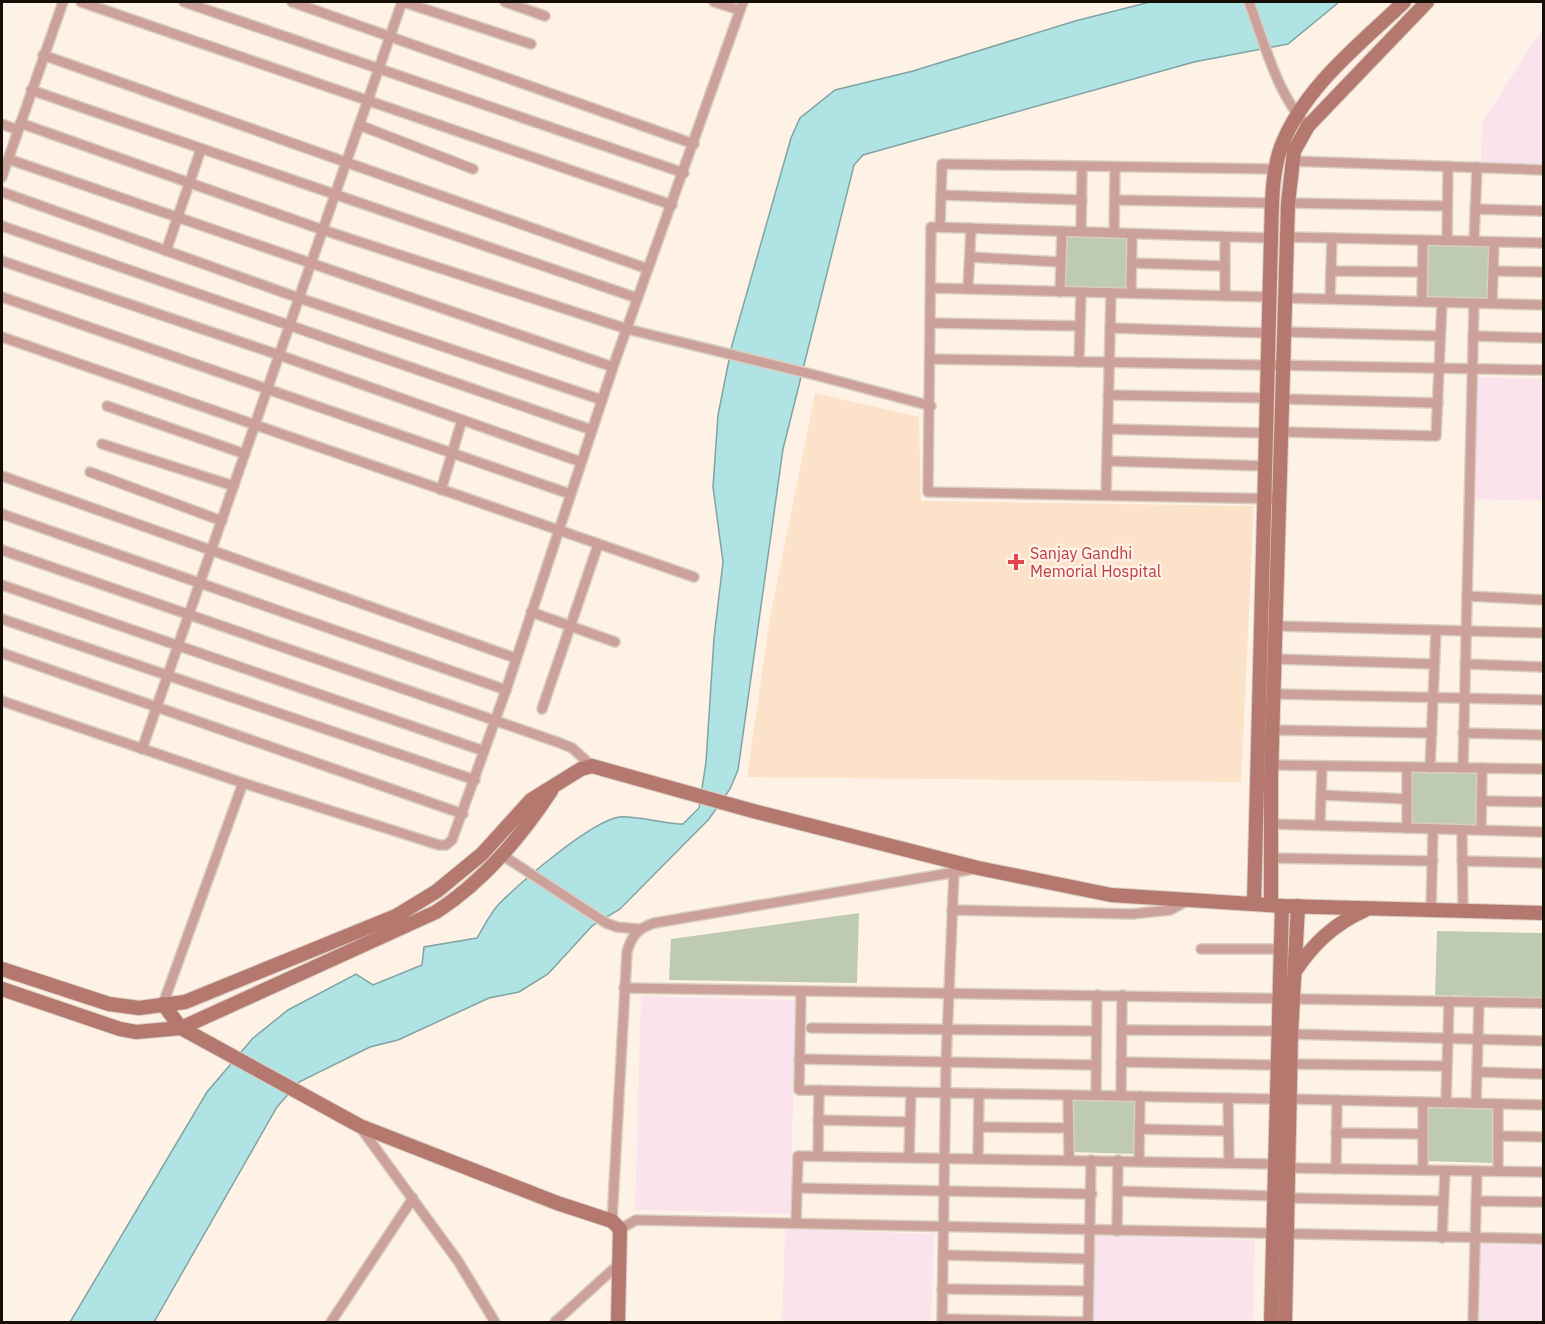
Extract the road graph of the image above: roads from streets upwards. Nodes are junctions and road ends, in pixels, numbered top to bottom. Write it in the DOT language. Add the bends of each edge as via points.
graph roads {
  1 [pos="63,2"];
  2 [pos="81,2"];
  3 [pos="184,2"];
  4 [pos="292,2"];
  5 [pos="402,2"];
  6 [pos="505,2"];
  7 [pos="714,2"];
  8 [pos="1249,2"];
  9 [pos="1404,2"];
  10 [pos="1427,2"];
  11 [pos="742,6"];
  12 [pos="545,16"];
  13 [pos="390,36"];
  14 [pos="531,45"];
  15 [pos="43,55"];
  16 [pos="378,70"];
  17 [pos="31,90"];
  18 [pos="367,101"];
  19 [pos="1297,116"];
  20 [pos="2,124"];
  21 [pos="359,125"];
  22 [pos="19,126"];
  23 [pos="1308,126"];
  24 [pos="694,144"];
  25 [pos="201,149"];
  26 [pos="8,159"];
  27 [pos="1292,161"];
  28 [pos="345,164"];
  29 [pos="1082,166"];
  30 [pos="1448,166"];
  31 [pos="1115,167"];
  32 [pos="1477,167"];
  33 [pos="473,169"];
  34 [pos="1276,169"];
  35 [pos="1544,170"];
  36 [pos="684,173"];
  37 [pos="2,177"];
  38 [pos="190,183"];
  39 [pos="2,192"];
  40 [pos="335,195"];
  41 [pos="941,195"];
  42 [pos="1082,200"];
  43 [pos="1115,200"];
  44 [pos="1273,203"];
  45 [pos="1288,203"];
  46 [pos="672,205"];
  47 [pos="1447,206"];
  48 [pos="1475,209"];
  49 [pos="1544,211"];
  50 [pos="177,218"];
  51 [pos="2,226"];
  52 [pos="940,228"];
  53 [pos="971,228"];
  54 [pos="322,230"];
  55 [pos="1062,231"];
  56 [pos="1081,232"];
  57 [pos="1114,233"];
  58 [pos="1132,234"];
  59 [pos="1226,237"];
  60 [pos="1288,237"];
  61 [pos="1271,238"];
  62 [pos="1332,238"];
  63 [pos="1423,240"];
  64 [pos="1447,241"];
  65 [pos="1474,241"];
  66 [pos="1494,242"];
  67 [pos="1544,243"];
  68 [pos="166,251"];
  69 [pos="970,258"];
  70 [pos="2,261"];
  71 [pos="1061,262"];
  72 [pos="1131,263"];
  73 [pos="311,264"];
  74 [pos="1226,266"];
  75 [pos="648,270"];
  76 [pos="1331,271"];
  77 [pos="1493,271"];
  78 [pos="1422,272"];
  79 [pos="1544,272"];
  80 [pos="931,288"];
  81 [pos="968,289"];
  82 [pos="1060,292"];
  83 [pos="1081,292"];
  84 [pos="1112,293"];
  85 [pos="1131,293"];
  86 [pos="1226,296"];
  87 [pos="2,297"];
  88 [pos="1269,297"];
  89 [pos="299,298"];
  90 [pos="637,298"];
  91 [pos="1287,298"];
  92 [pos="1330,299"];
  93 [pos="1422,301"];
  94 [pos="1442,302"];
  95 [pos="1474,303"];
  96 [pos="1492,303"];
  97 [pos="1544,304"];
  98 [pos="930,323"];
  99 [pos="289,326"];
  100 [pos="1080,326"];
  101 [pos="1110,328"];
  102 [pos="627,329"];
  103 [pos="1286,332"];
  104 [pos="1268,333"];
  105 [pos="1440,336"];
  106 [pos="1473,336"];
  107 [pos="2,337"];
  108 [pos="1544,338"];
  109 [pos="279,355"];
  110 [pos="930,359"];
  111 [pos="1078,362"];
  112 [pos="1109,363"];
  113 [pos="1267,365"];
  114 [pos="1285,366"];
  115 [pos="613,367"];
  116 [pos="1439,368"];
  117 [pos="1472,368"];
  118 [pos="1544,370"];
  119 [pos="267,388"];
  120 [pos="1108,395"];
  121 [pos="1266,398"];
  122 [pos="1284,399"];
  123 [pos="602,400"];
  124 [pos="1438,403"];
  125 [pos="107,406"];
  126 [pos="931,406"];
  127 [pos="462,420"];
  128 [pos="255,423"];
  129 [pos="1108,429"];
  130 [pos="592,430"];
  131 [pos="1283,432"];
  132 [pos="1265,433"];
  133 [pos="102,444"];
  134 [pos="452,453"];
  135 [pos="245,454"];
  136 [pos="1107,461"];
  137 [pos="581,462"];
  138 [pos="90,472"];
  139 [pos="1264,473"];
  140 [pos="2,476"];
  141 [pos="1281,480"];
  142 [pos="234,486"];
  143 [pos="441,490"];
  144 [pos="570,495"];
  145 [pos="1106,495"];
  146 [pos="1263,499"];
  147 [pos="1280,499"];
  148 [pos="2,514"];
  149 [pos="222,521"];
  150 [pos="558,531"];
  151 [pos="598,545"];
  152 [pos="212,549"];
  153 [pos="2,550"];
  154 [pos="694,578"];
  155 [pos="198,584"];
  156 [pos="2,585"];
  157 [pos="1467,596"];
  158 [pos="1544,600"];
  159 [pos="1261,602"];
  160 [pos="1277,602"];
  161 [pos="531,612"];
  162 [pos="189,614"];
  163 [pos="2,619"];
  164 [pos="1276,626"];
  165 [pos="572,627"];
  166 [pos="1436,630"];
  167 [pos="1466,631"];
  168 [pos="1544,633"];
  169 [pos="615,642"];
  170 [pos="177,648"];
  171 [pos="2,653"];
  172 [pos="515,658"];
  173 [pos="1275,658"];
  174 [pos="1434,664"];
  175 [pos="1465,664"];
  176 [pos="1544,667"];
  177 [pos="167,677"];
  178 [pos="506,690"];
  179 [pos="1274,694"];
  180 [pos="1433,697"];
  181 [pos="1464,698"];
  182 [pos="1544,700"];
  183 [pos="2,701"];
  184 [pos="156,709"];
  185 [pos="542,709"];
  186 [pos="494,720"];
  187 [pos="1272,730"];
  188 [pos="1431,733"];
  189 [pos="1463,733"];
  190 [pos="1544,735"];
  191 [pos="142,749"];
  192 [pos="484,751"];
  193 [pos="592,765"];
  194 [pos="1271,765"];
  195 [pos="1322,766"];
  196 [pos="1407,767"];
  197 [pos="1430,768"];
  198 [pos="1462,768"];
  199 [pos="1482,768"];
  200 [pos="1544,770"];
  201 [pos="475,780"];
  202 [pos="243,783"];
  203 [pos="556,784"];
  204 [pos="1321,795"];
  205 [pos="1407,799"];
  206 [pos="1481,801"];
  207 [pos="1544,802"];
  208 [pos="463,813"];
  209 [pos="1271,824"];
  210 [pos="1320,825"];
  211 [pos="1407,828"];
  212 [pos="1433,829"];
  213 [pos="1462,830"];
  214 [pos="1481,830"];
  215 [pos="1544,832"];
  216 [pos="502,855"];
  217 [pos="1271,858"];
  218 [pos="1432,861"];
  219 [pos="1462,861"];
  220 [pos="1544,863"];
  221 [pos="978,868"];
  222 [pos="954,873"];
  223 [pos="1188,900"];
  224 [pos="1254,904"];
  225 [pos="1276,905"];
  226 [pos="1298,906"];
  227 [pos="1367,909"];
  228 [pos="952,910"];
  229 [pos="1431,910"];
  230 [pos="1462,911"];
  231 [pos="1544,913"];
  232 [pos="639,929"];
  233 [pos="1201,949"];
  234 [pos="1281,949"];
  235 [pos="2,969"];
  236 [pos="1294,972"];
  237 [pos="624,988"];
  238 [pos="2,989"];
  239 [pos="801,991"];
  240 [pos="948,993"];
  241 [pos="1097,995"];
  242 [pos="1122,995"];
  243 [pos="1278,998"];
  244 [pos="1293,998"];
  245 [pos="1449,1001"];
  246 [pos="1479,1002"];
  247 [pos="1544,1003"];
  248 [pos="163,1004"];
  249 [pos="181,1028"];
  250 [pos="811,1028"];
  251 [pos="1122,1030"];
  252 [pos="946,1031"];
  253 [pos="1096,1031"];
  254 [pos="1277,1031"];
  255 [pos="1291,1034"];
  256 [pos="1448,1039"];
  257 [pos="1479,1040"];
  258 [pos="1544,1041"];
  259 [pos="799,1059"];
  260 [pos="946,1062"];
  261 [pos="1121,1062"];
  262 [pos="1095,1065"];
  263 [pos="1283,1065"];
  264 [pos="1447,1066"];
  265 [pos="1478,1072"];
  266 [pos="1544,1074"];
  267 [pos="819,1090"];
  268 [pos="911,1092"];
  269 [pos="979,1093"];
  270 [pos="946,1094"];
  271 [pos="1068,1095"];
  272 [pos="1096,1095"];
  273 [pos="1121,1096"];
  274 [pos="1140,1096"];
  275 [pos="1228,1098"];
  276 [pos="1276,1099"];
  277 [pos="1290,1099"];
  278 [pos="1337,1100"];
  279 [pos="1423,1102"];
  280 [pos="1446,1103"];
  281 [pos="1476,1104"];
  282 [pos="1498,1104"];
  283 [pos="1544,1105"];
  284 [pos="818,1120"];
  285 [pos="910,1122"];
  286 [pos="360,1126"];
  287 [pos="979,1127"];
  288 [pos="1069,1128"];
  289 [pos="1139,1129"];
  290 [pos="1228,1131"];
  291 [pos="1336,1134"];
  292 [pos="1423,1134"];
  293 [pos="1497,1136"];
  294 [pos="1544,1137"];
  295 [pos="818,1156"];
  296 [pos="909,1156"];
  297 [pos="945,1156"];
  298 [pos="978,1157"];
  299 [pos="1069,1159"];
  300 [pos="1091,1160"];
  301 [pos="1118,1160"];
  302 [pos="1139,1161"];
  303 [pos="1229,1162"];
  304 [pos="1274,1164"];
  305 [pos="1290,1168"];
  306 [pos="1336,1169"];
  307 [pos="1423,1170"];
  308 [pos="1445,1171"];
  309 [pos="1477,1171"];
  310 [pos="1497,1171"];
  311 [pos="1544,1172"];
  312 [pos="797,1188"];
  313 [pos="1118,1191"];
  314 [pos="944,1192"];
  315 [pos="1092,1194"];
  316 [pos="1273,1196"];
  317 [pos="413,1198"];
  318 [pos="1289,1198"];
  319 [pos="1443,1201"];
  320 [pos="1476,1201"];
  321 [pos="1544,1202"];
  322 [pos="796,1223"];
  323 [pos="616,1225"];
  324 [pos="944,1227"];
  325 [pos="1089,1230"];
  326 [pos="1117,1231"];
  327 [pos="1272,1235"];
  328 [pos="1288,1236"];
  329 [pos="1442,1238"];
  330 [pos="1475,1238"];
  331 [pos="1544,1239"];
  332 [pos="943,1255"];
  333 [pos="1089,1259"];
  334 [pos="620,1263"];
  335 [pos="942,1289"];
  336 [pos="1088,1291"];
  337 [pos="942,1321"];
  338 [pos="1088,1322"];
  339 [pos="331,1323"];
  340 [pos="495,1323"];
  341 [pos="555,1323"];
  342 [pos="618,1323"];
  343 [pos="1270,1323"];
  344 [pos="1285,1323"];
  345 [pos="1473,1323"];
  1 -- 15 [label="street"];
  2 -- 18 [label="street"];
  3 -- 16 [label="street"];
  4 -- 13 [label="street"];
  5 -- 13 [label="street"];
  5 -- 14 [label="street"];
  6 -- 12 [label="street"];
  7 -- 11 [label="street"];
  8 -- 19 [label="street"];
  9 -- 19 [label="street" via="1323,79"];
  10 -- 23 [label="street"];
  11 -- 24 [label="street"];
  13 -- 16 [label="street"];
  13 -- 24 [label="street"];
  15 -- 17 [label="street"];
  15 -- 28 [label="street"];
  16 -- 18 [label="street"];
  16 -- 36 [label="street"];
  17 -- 22 [label="street"];
  17 -- 25 [label="street"];
  18 -- 21 [label="street"];
  18 -- 46 [label="street"];
  19 -- 23 [label="street"];
  19 -- 34 [label="street" via="1280,149"];
  20 -- 22 [label="street"];
  21 -- 28 [label="street"];
  21 -- 33 [label="street"];
  22 -- 26 [label="street"];
  22 -- 38 [label="street"];
  23 -- 27 [label="street"];
  24 -- 36 [label="street"];
  25 -- 38 [label="street"];
  25 -- 40 [label="street"];
  26 -- 37 [label="street"];
  26 -- 50 [label="street"];
  27 -- 30 [label="street"];
  27 -- 45 [label="street"];
  28 -- 40 [label="street"];
  28 -- 75 [label="street"];
  29 -- 31 [label="street"];
  29 -- 41 [label="street" via="942,164"];
  29 -- 42 [label="street"];
  30 -- 32 [label="street"];
  30 -- 47 [label="street"];
  31 -- 34 [label="street"];
  31 -- 43 [label="street"];
  32 -- 35 [label="street"];
  32 -- 48 [label="street"];
  34 -- 44 [label="street"];
  36 -- 46 [label="street"];
  38 -- 50 [label="street"];
  38 -- 54 [label="street"];
  39 -- 68 [label="street"];
  40 -- 54 [label="street"];
  40 -- 90 [label="street"];
  41 -- 42 [label="street"];
  41 -- 52 [label="street"];
  42 -- 56 [label="street"];
  43 -- 44 [label="street"];
  43 -- 57 [label="street"];
  44 -- 61 [label="street"];
  45 -- 47 [label="street"];
  45 -- 60 [label="street"];
  46 -- 75 [label="street"];
  47 -- 64 [label="street"];
  48 -- 49 [label="street"];
  48 -- 65 [label="street"];
  50 -- 68 [label="street"];
  50 -- 73 [label="street"];
  51 -- 99 [label="street"];
  52 -- 53 [label="street"];
  52 -- 80 [label="street" via="931,227"];
  53 -- 55 [label="street"];
  53 -- 69 [label="street"];
  54 -- 73 [label="street"];
  54 -- 102 [label="street"];
  55 -- 56 [label="street"];
  55 -- 71 [label="street"];
  56 -- 57 [label="street"];
  57 -- 58 [label="street"];
  58 -- 59 [label="street"];
  58 -- 72 [label="street"];
  59 -- 61 [label="street"];
  59 -- 74 [label="street"];
  60 -- 62 [label="street"];
  60 -- 91 [label="street"];
  61 -- 88 [label="street"];
  62 -- 63 [label="street"];
  62 -- 76 [label="street"];
  63 -- 64 [label="street"];
  63 -- 78 [label="street"];
  64 -- 65 [label="street"];
  65 -- 66 [label="street"];
  66 -- 67 [label="street"];
  66 -- 77 [label="street"];
  68 -- 89 [label="street"];
  69 -- 71 [label="street"];
  69 -- 81 [label="street"];
  70 -- 109 [label="street"];
  71 -- 82 [label="street"];
  72 -- 74 [label="street"];
  72 -- 85 [label="street"];
  73 -- 89 [label="street"];
  73 -- 115 [label="street"];
  74 -- 86 [label="street"];
  75 -- 90 [label="street"];
  76 -- 78 [label="street"];
  76 -- 92 [label="street"];
  77 -- 79 [label="street"];
  77 -- 96 [label="street"];
  78 -- 93 [label="street"];
  80 -- 81 [label="street"];
  80 -- 98 [label="street"];
  81 -- 82 [label="street"];
  82 -- 83 [label="street"];
  83 -- 84 [label="street"];
  83 -- 100 [label="street"];
  84 -- 85 [label="street"];
  84 -- 101 [label="street"];
  85 -- 86 [label="street"];
  86 -- 88 [label="street"];
  87 -- 119 [label="street"];
  88 -- 104 [label="street"];
  89 -- 99 [label="street"];
  89 -- 123 [label="street"];
  90 -- 102 [label="street"];
  91 -- 92 [label="street"];
  91 -- 103 [label="street"];
  92 -- 93 [label="street"];
  93 -- 94 [label="street"];
  94 -- 95 [label="street"];
  94 -- 105 [label="street"];
  95 -- 96 [label="street"];
  95 -- 106 [label="street"];
  96 -- 97 [label="street"];
  98 -- 100 [label="street"];
  98 -- 110 [label="street"];
  99 -- 109 [label="street"];
  99 -- 130 [label="street"];
  100 -- 111 [label="street"];
  101 -- 104 [label="street"];
  101 -- 112 [label="street"];
  102 -- 115 [label="street"];
  102 -- 126 [label="street"];
  103 -- 105 [label="street"];
  103 -- 114 [label="street"];
  104 -- 113 [label="street"];
  105 -- 116 [label="street"];
  106 -- 108 [label="street"];
  106 -- 117 [label="street"];
  107 -- 128 [label="street"];
  109 -- 119 [label="street"];
  109 -- 127 [label="street"];
  110 -- 111 [label="street"];
  110 -- 126 [label="street"];
  111 -- 112 [label="street"];
  112 -- 113 [label="street"];
  112 -- 120 [label="street"];
  113 -- 114 [label="street"];
  113 -- 121 [label="street"];
  114 -- 116 [label="street"];
  114 -- 122 [label="street"];
  115 -- 123 [label="street"];
  116 -- 117 [label="street"];
  116 -- 124 [label="street"];
  117 -- 118 [label="street"];
  117 -- 157 [label="street"];
  119 -- 128 [label="street"];
  119 -- 134 [label="street"];
  120 -- 121 [label="street"];
  120 -- 129 [label="street"];
  121 -- 132 [label="street"];
  122 -- 124 [label="street"];
  122 -- 131 [label="street"];
  123 -- 130 [label="street"];
  124 -- 131 [label="street" via="1436,436"];
  125 -- 135 [label="street"];
  126 -- 145 [label="street" via="928,492"];
  127 -- 134 [label="street"];
  127 -- 137 [label="street"];
  128 -- 135 [label="street"];
  128 -- 143 [label="street"];
  129 -- 132 [label="street"];
  129 -- 136 [label="street"];
  130 -- 137 [label="street"];
  131 -- 141 [label="street"];
  132 -- 139 [label="street"];
  133 -- 142 [label="street"];
  134 -- 143 [label="street"];
  134 -- 144 [label="street"];
  135 -- 142 [label="street"];
  136 -- 139 [label="street"];
  136 -- 145 [label="street"];
  137 -- 144 [label="street"];
  138 -- 149 [label="street"];
  139 -- 141 [label="street"];
  139 -- 146 [label="street"];
  140 -- 152 [label="street"];
  141 -- 147 [label="street"];
  142 -- 149 [label="street"];
  143 -- 150 [label="street"];
  144 -- 150 [label="street"];
  145 -- 146 [label="street"];
  146 -- 147 [label="street"];
  146 -- 159 [label="street"];
  147 -- 160 [label="street"];
  148 -- 155 [label="street"];
  149 -- 152 [label="street"];
  150 -- 151 [label="street"];
  150 -- 161 [label="street"];
  151 -- 154 [label="street"];
  151 -- 165 [label="street"];
  152 -- 155 [label="street"];
  152 -- 172 [label="street"];
  153 -- 162 [label="street"];
  155 -- 162 [label="street"];
  155 -- 178 [label="street"];
  156 -- 170 [label="street"];
  157 -- 158 [label="street"];
  157 -- 167 [label="street"];
  159 -- 160 [label="street"];
  159 -- 224 [label="street"];
  160 -- 164 [label="street"];
  161 -- 165 [label="street"];
  161 -- 172 [label="street"];
  162 -- 170 [label="street"];
  162 -- 186 [label="street"];
  163 -- 177 [label="street"];
  164 -- 166 [label="street"];
  164 -- 173 [label="street"];
  165 -- 169 [label="street"];
  165 -- 185 [label="street"];
  166 -- 167 [label="street"];
  166 -- 174 [label="street"];
  167 -- 168 [label="street"];
  167 -- 175 [label="street"];
  170 -- 177 [label="street"];
  170 -- 192 [label="street"];
  171 -- 184 [label="street"];
  172 -- 178 [label="street"];
  173 -- 174 [label="street"];
  173 -- 179 [label="street"];
  174 -- 180 [label="street"];
  175 -- 176 [label="street"];
  175 -- 181 [label="street"];
  177 -- 184 [label="street"];
  177 -- 201 [label="street"];
  178 -- 186 [label="street"];
  179 -- 180 [label="street"];
  179 -- 187 [label="street"];
  180 -- 181 [label="street"];
  180 -- 188 [label="street"];
  181 -- 182 [label="street"];
  181 -- 189 [label="street"];
  183 -- 191 [label="street"];
  184 -- 191 [label="street"];
  184 -- 208 [label="street"];
  186 -- 192 [label="street"];
  186 -- 193 [label="street" via="572,748"];
  187 -- 188 [label="street"];
  187 -- 194 [label="street"];
  188 -- 197 [label="street"];
  189 -- 190 [label="street"];
  189 -- 198 [label="street"];
  191 -- 202 [label="street"];
  192 -- 201 [label="street"];
  193 -- 203 [label="street"];
  193 -- 221 [label="street"];
  194 -- 195 [label="street"];
  194 -- 209 [label="street"];
  195 -- 196 [label="street"];
  195 -- 204 [label="street"];
  196 -- 197 [label="street"];
  196 -- 205 [label="street"];
  197 -- 198 [label="street"];
  198 -- 199 [label="street"];
  199 -- 200 [label="street"];
  199 -- 206 [label="street"];
  201 -- 208 [label="street"];
  202 -- 208 [label="street" via="438,845 452,840"];
  202 -- 248 [label="street"];
  203 -- 216 [label="street"];
  203 -- 248 [label="street" via="531,800 482,854 437,891 396,916 185,1002"];
  204 -- 205 [label="street"];
  204 -- 210 [label="street"];
  205 -- 211 [label="street"];
  206 -- 207 [label="street"];
  206 -- 214 [label="street"];
  209 -- 210 [label="street"];
  209 -- 217 [label="street"];
  210 -- 211 [label="street"];
  211 -- 212 [label="street"];
  212 -- 213 [label="street"];
  212 -- 218 [label="street"];
  213 -- 214 [label="street"];
  213 -- 219 [label="street"];
  214 -- 215 [label="street"];
  216 -- 232 [label="street" via="606,923"];
  216 -- 249 [label="street" via="465,893 436,912"];
  217 -- 218 [label="street"];
  217 -- 225 [label="street"];
  218 -- 229 [label="street"];
  219 -- 220 [label="street"];
  219 -- 230 [label="street"];
  221 -- 222 [label="street"];
  221 -- 223 [label="street" via="1111,895"];
  222 -- 228 [label="street"];
  222 -- 232 [label="street" via="654,923"];
  223 -- 224 [label="street"];
  223 -- 228 [label="street" via="1170,910 1132,914"];
  224 -- 225 [label="street"];
  225 -- 226 [label="street"];
  225 -- 234 [label="street"];
  226 -- 227 [label="street"];
  226 -- 236 [label="street"];
  227 -- 229 [label="street"];
  227 -- 236 [label="street" via="1332,928"];
  228 -- 240 [label="street"];
  229 -- 230 [label="street"];
  230 -- 231 [label="street"];
  232 -- 237 [label="street" via="627,952"];
  233 -- 234 [label="street"];
  234 -- 243 [label="street"];
  235 -- 248 [label="street" via="109,1004 139,1008"];
  236 -- 244 [label="street"];
  237 -- 239 [label="street"];
  237 -- 323 [label="street"];
  238 -- 249 [label="street" via="120,1029 136,1032"];
  239 -- 240 [label="street"];
  239 -- 259 [label="street"];
  240 -- 241 [label="street"];
  240 -- 252 [label="street"];
  241 -- 242 [label="street"];
  241 -- 253 [label="street"];
  242 -- 243 [label="street"];
  242 -- 251 [label="street"];
  243 -- 244 [label="street"];
  243 -- 254 [label="street"];
  244 -- 245 [label="street"];
  244 -- 255 [label="street"];
  245 -- 246 [label="street"];
  245 -- 256 [label="street"];
  246 -- 247 [label="street"];
  246 -- 257 [label="street"];
  248 -- 249 [label="street"];
  249 -- 286 [label="street"];
  250 -- 252 [label="street"];
  251 -- 254 [label="street"];
  251 -- 261 [label="street"];
  252 -- 253 [label="street"];
  252 -- 260 [label="street"];
  253 -- 262 [label="street"];
  254 -- 263 [label="street"];
  255 -- 256 [label="street"];
  255 -- 263 [label="street"];
  256 -- 257 [label="street"];
  256 -- 264 [label="street"];
  257 -- 258 [label="street"];
  257 -- 265 [label="street"];
  259 -- 260 [label="street"];
  259 -- 267 [label="street" via="799,1090"];
  260 -- 262 [label="street"];
  260 -- 270 [label="street"];
  261 -- 263 [label="street"];
  261 -- 273 [label="street"];
  262 -- 272 [label="street"];
  263 -- 264 [label="street"];
  263 -- 276 [label="street"];
  263 -- 277 [label="street"];
  264 -- 280 [label="street"];
  265 -- 266 [label="street"];
  265 -- 281 [label="street"];
  267 -- 268 [label="street"];
  267 -- 284 [label="street"];
  268 -- 270 [label="street"];
  268 -- 285 [label="street"];
  269 -- 270 [label="street"];
  269 -- 271 [label="street"];
  269 -- 287 [label="street"];
  270 -- 297 [label="street"];
  271 -- 272 [label="street"];
  271 -- 288 [label="street"];
  272 -- 273 [label="street"];
  273 -- 274 [label="street"];
  274 -- 275 [label="street"];
  274 -- 289 [label="street"];
  275 -- 276 [label="street"];
  275 -- 290 [label="street"];
  276 -- 304 [label="street"];
  277 -- 278 [label="street"];
  277 -- 305 [label="street"];
  278 -- 279 [label="street"];
  278 -- 291 [label="street"];
  279 -- 280 [label="street"];
  279 -- 292 [label="street"];
  280 -- 281 [label="street"];
  281 -- 282 [label="street"];
  282 -- 283 [label="street"];
  282 -- 293 [label="street"];
  284 -- 285 [label="street"];
  284 -- 295 [label="street"];
  285 -- 296 [label="street"];
  286 -- 317 [label="street"];
  286 -- 323 [label="street"];
  287 -- 288 [label="street"];
  287 -- 298 [label="street"];
  288 -- 299 [label="street"];
  289 -- 290 [label="street"];
  289 -- 302 [label="street"];
  290 -- 303 [label="street"];
  291 -- 292 [label="street"];
  291 -- 306 [label="street"];
  292 -- 307 [label="street"];
  293 -- 294 [label="street"];
  293 -- 310 [label="street"];
  295 -- 296 [label="street"];
  295 -- 312 [label="street" via="798,1156"];
  296 -- 297 [label="street"];
  297 -- 298 [label="street"];
  297 -- 314 [label="street"];
  298 -- 299 [label="street"];
  299 -- 300 [label="street"];
  300 -- 301 [label="street"];
  300 -- 315 [label="street"];
  301 -- 302 [label="street"];
  301 -- 313 [label="street"];
  302 -- 303 [label="street"];
  303 -- 304 [label="street"];
  304 -- 316 [label="street"];
  305 -- 306 [label="street"];
  305 -- 318 [label="street"];
  306 -- 307 [label="street"];
  307 -- 308 [label="street"];
  308 -- 309 [label="street"];
  308 -- 319 [label="street"];
  309 -- 310 [label="street"];
  309 -- 320 [label="street"];
  310 -- 311 [label="street"];
  312 -- 314 [label="street"];
  312 -- 322 [label="street"];
  313 -- 316 [label="street"];
  313 -- 326 [label="street"];
  314 -- 315 [label="street"];
  314 -- 324 [label="street"];
  315 -- 325 [label="street"];
  316 -- 327 [label="street"];
  317 -- 339 [label="street"];
  317 -- 340 [label="street" via="458,1261"];
  318 -- 319 [label="street"];
  318 -- 328 [label="street"];
  319 -- 329 [label="street"];
  320 -- 321 [label="street"];
  320 -- 330 [label="street"];
  322 -- 323 [label="street" via="636,1220"];
  322 -- 324 [label="street"];
  323 -- 334 [label="street"];
  324 -- 325 [label="street"];
  324 -- 332 [label="street"];
  325 -- 326 [label="street"];
  325 -- 333 [label="street"];
  326 -- 327 [label="street"];
  327 -- 328 [label="street"];
  327 -- 343 [label="street"];
  328 -- 329 [label="street"];
  328 -- 344 [label="street"];
  329 -- 330 [label="street"];
  330 -- 331 [label="street"];
  330 -- 345 [label="street"];
  332 -- 333 [label="street"];
  332 -- 335 [label="street"];
  333 -- 336 [label="street"];
  334 -- 341 [label="street"];
  334 -- 342 [label="street"];
  335 -- 336 [label="street"];
  335 -- 337 [label="street"];
  336 -- 338 [label="street"];
  337 -- 338 [label="street"];
}
